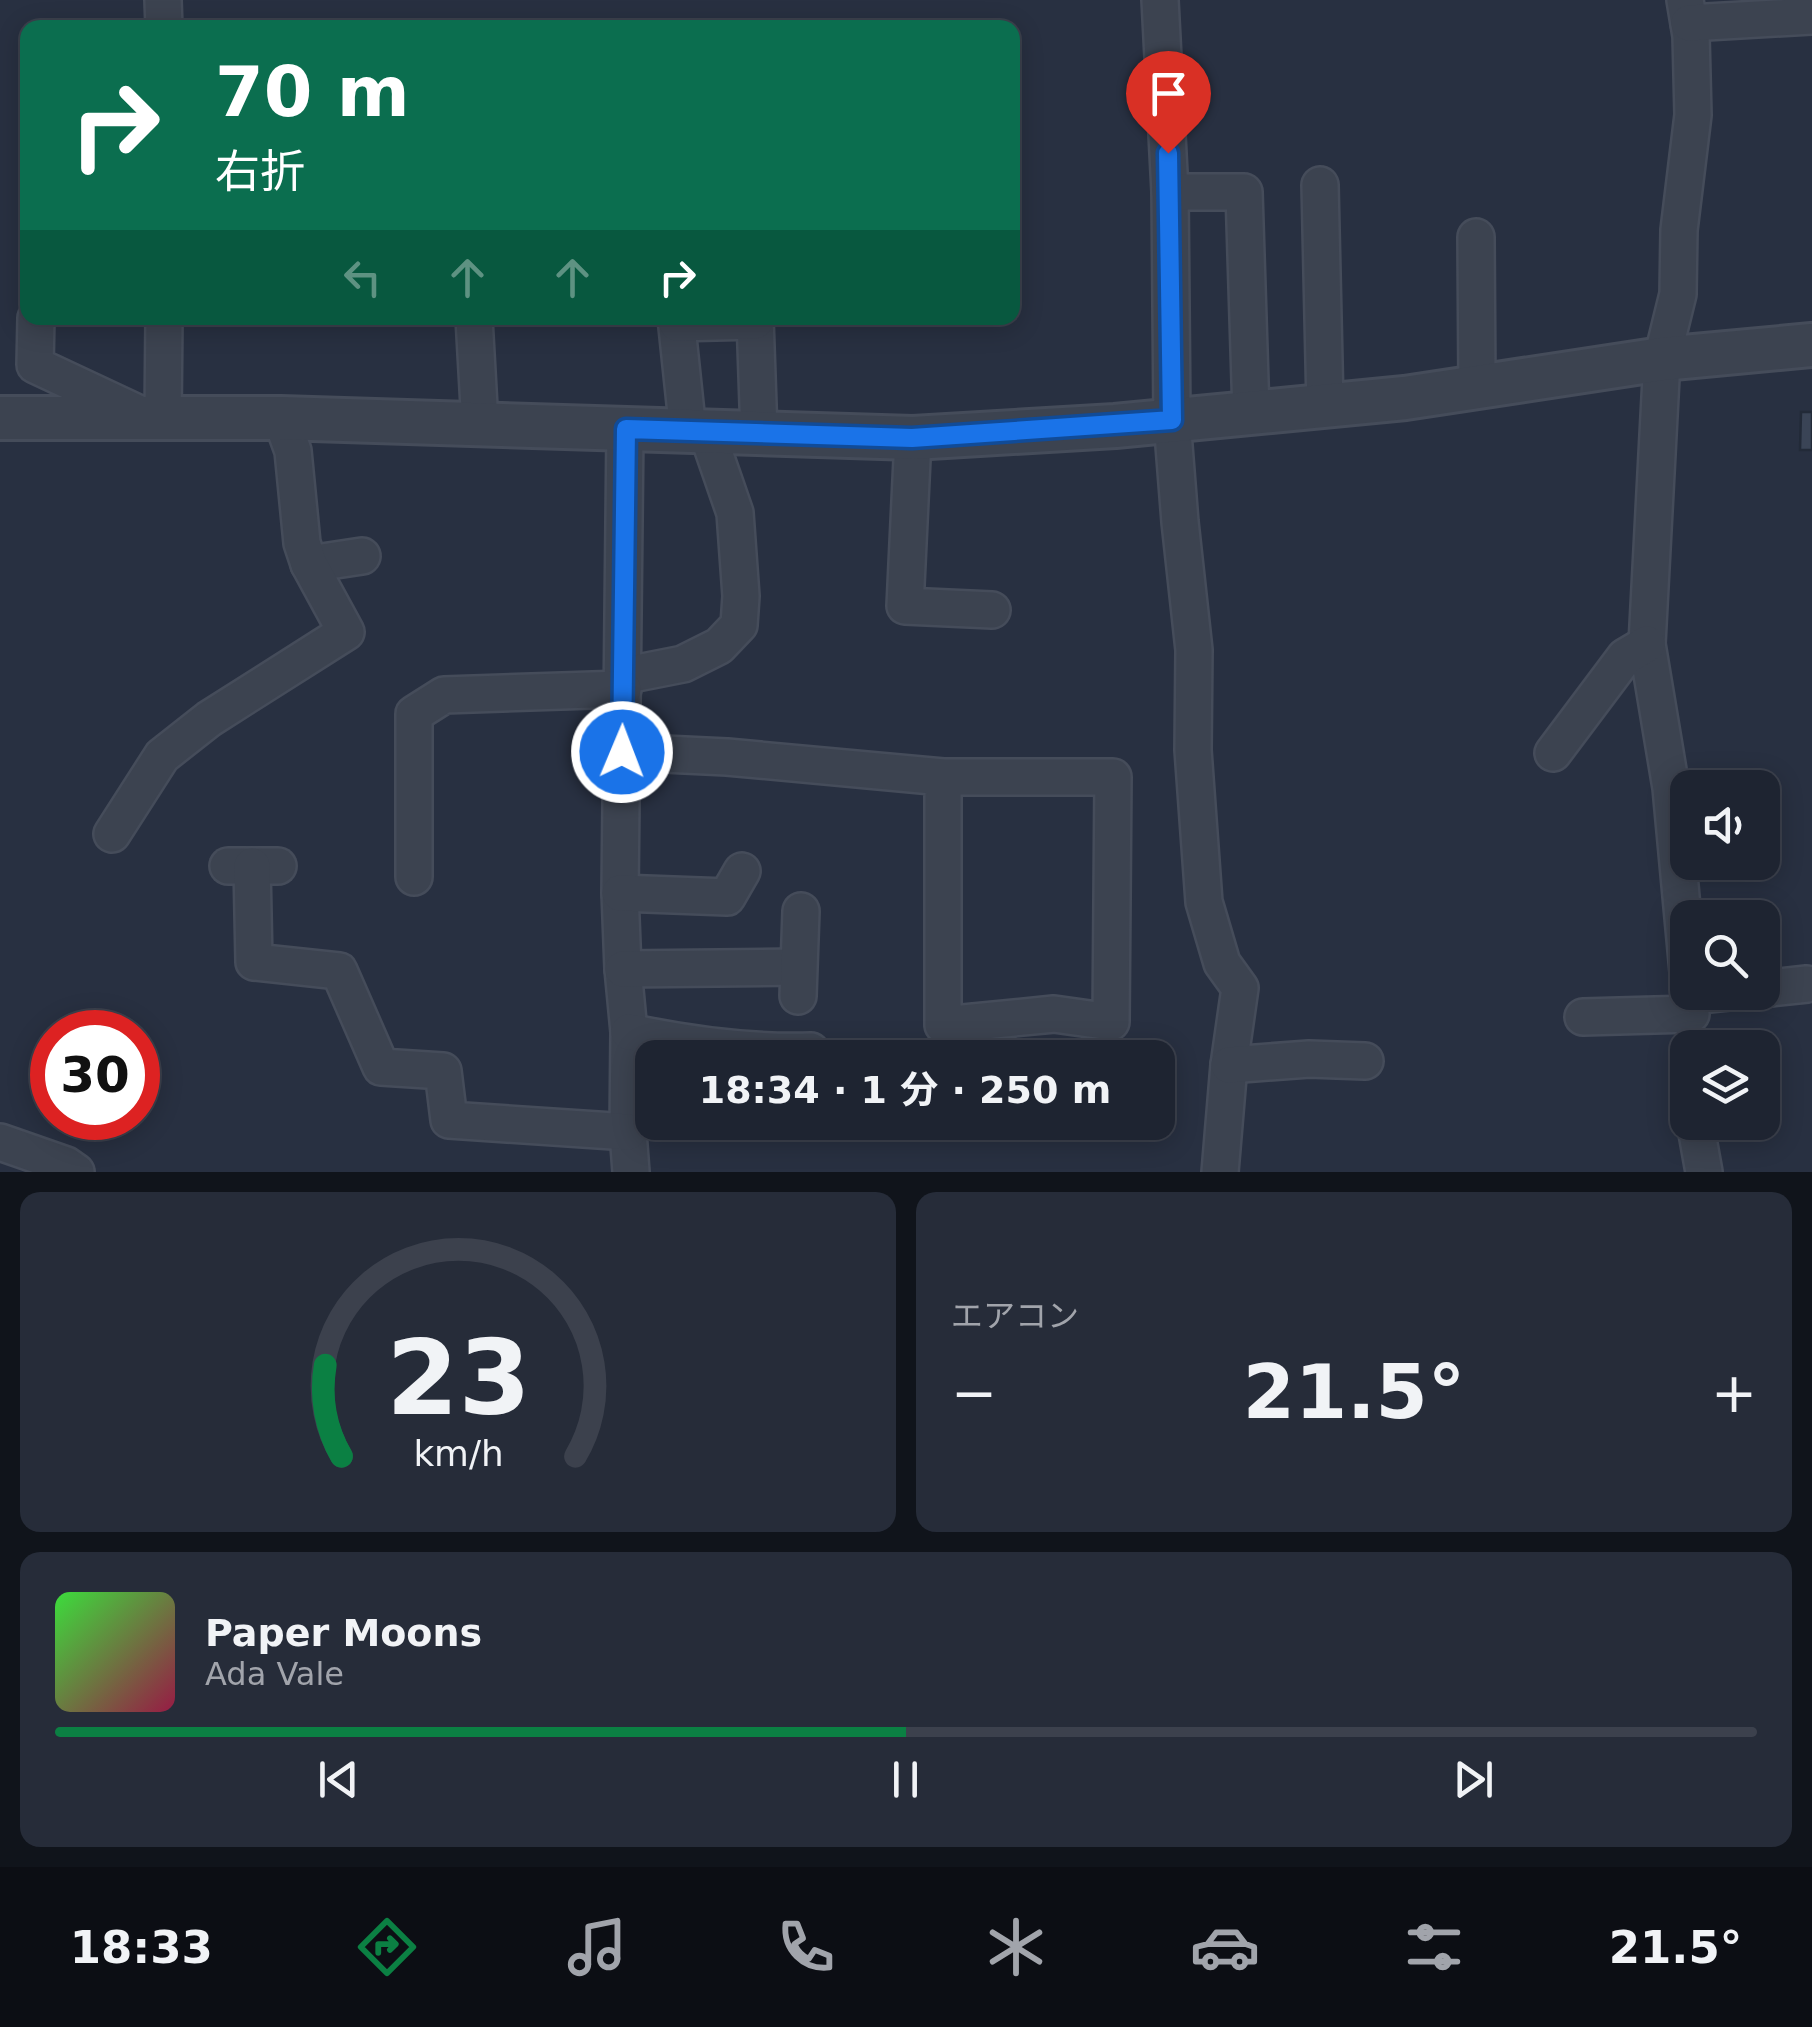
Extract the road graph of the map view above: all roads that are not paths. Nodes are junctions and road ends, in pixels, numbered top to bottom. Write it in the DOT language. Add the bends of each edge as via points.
graph roads {
  1 [pos="1160,0"];
  2 [pos="1687,12"];
  3 [pos="1812,16"];
  4 [pos="1320,185"];
  5 [pos="1170,192"];
  6 [pos="1476,237"];
  7 [pos="36,325"];
  8 [pos="163,325"];
  9 [pos="474,325"];
  10 [pos="678,325"];
  11 [pos="755,325"];
  12 [pos="1812,345"];
  13 [pos="1662,359"];
  14 [pos="1477,387"];
  15 [pos="1326,406"];
  16 [pos="1251,413"];
  17 [pos="155,417"];
  18 [pos="0,418"];
  19 [pos="281,418"];
  20 [pos="1172,420"];
  21 [pos="480,424"];
  22 [pos="626,429"];
  23 [pos="698,432"];
  24 [pos="759,434"];
  25 [pos="912,438"];
  26 [pos="362,556"];
  27 [pos="308,564"];
  28 [pos="992,610"];
  29 [pos="1647,644"];
  30 [pos="622,682"];
  31 [pos="622,752"];
  32 [pos="1553,752"];
  33 [pos="942,776"];
  34 [pos="112,834"];
  35 [pos="253,866"];
  36 [pos="742,871"];
  37 [pos="414,877"];
  38 [pos="620,893"];
  39 [pos="1681,900"];
  40 [pos="801,911"];
  41 [pos="623,969"];
  42 [pos="1807,984"];
  43 [pos="1780,987"];
  44 [pos="1670,1006"];
  45 [pos="1584,1017"];
  46 [pos="628,1032"];
  47 [pos="667,1040"];
  48 [pos="1365,1061"];
  49 [pos="1230,1065"];
  50 [pos="628,1132"];
  51 [pos="1698,1140"];
  52 [pos="2,1144"];
  53 [pos="76,1172"];
  54 [pos="631,1172"];
  55 [pos="1220,1172"];
  56 [pos="1704,1172"];
  1 -- 5 [label="street"];
  2 -- 3 [label="street"];
  2 -- 13 [label="street" via="1693,114 1678,294"];
  4 -- 15 [label="street"];
  5 -- 16 [label="street" via="1244,192"];
  5 -- 20 [label="street"];
  6 -- 14 [label="street"];
  7 -- 17 [label="street" via="36,366"];
  8 -- 17 [label="street"];
  9 -- 21 [label="street"];
  10 -- 23 [label="street"];
  11 -- 24 [label="street"];
  12 -- 13 [label="street"];
  13 -- 14 [label="street"];
  13 -- 29 [label="street"];
  14 -- 15 [label="street"];
  15 -- 16 [label="street"];
  16 -- 20 [label="street"];
  17 -- 18 [label="street"];
  17 -- 19 [label="street"];
  19 -- 21 [label="street"];
  19 -- 27 [label="street" via="294,451"];
  20 -- 25 [label="street"];
  20 -- 49 [label="street" via="1194,650 1204,902 1222,962 1240,988"];
  21 -- 22 [label="street"];
  22 -- 23 [label="street"];
  22 -- 30 [label="street"];
  23 -- 24 [label="street"];
  23 -- 30 [label="street" via="736,513 738,625 719,646 684,664"];
  24 -- 25 [label="street"];
  25 -- 28 [label="street" via="905,606"];
  26 -- 27 [label="street"];
  27 -- 34 [label="street" via="346,632 162,756"];
  29 -- 32 [label="street" via="1625,657"];
  29 -- 39 [label="street" via="1672,788"];
  30 -- 31 [label="street"];
  30 -- 37 [label="street" via="444,695 414,714"];
  31 -- 33 [label="street"];
  31 -- 38 [label="street"];
  33 -- 33 [label="street" via="1113,777 1111,1022 1054,1014 942,1025"];
  35 -- 50 [label="street" via="254,962 339,971 381,1066 444,1056 450,1133"];
  36 -- 38 [label="street" via="727,897"];
  38 -- 41 [label="street"];
  40 -- 41 [label="street" via="798,982"];
  41 -- 46 [label="street"];
  42 -- 43 [label="street"];
  44 -- 45 [label="street"];
  46 -- 47 [label="street"];
  46 -- 50 [label="street"];
  48 -- 49 [label="street"];
  49 -- 55 [label="street"];
  50 -- 54 [label="street"];
  51 -- 56 [label="street"];
  52 -- 53 [label="street"];
}
